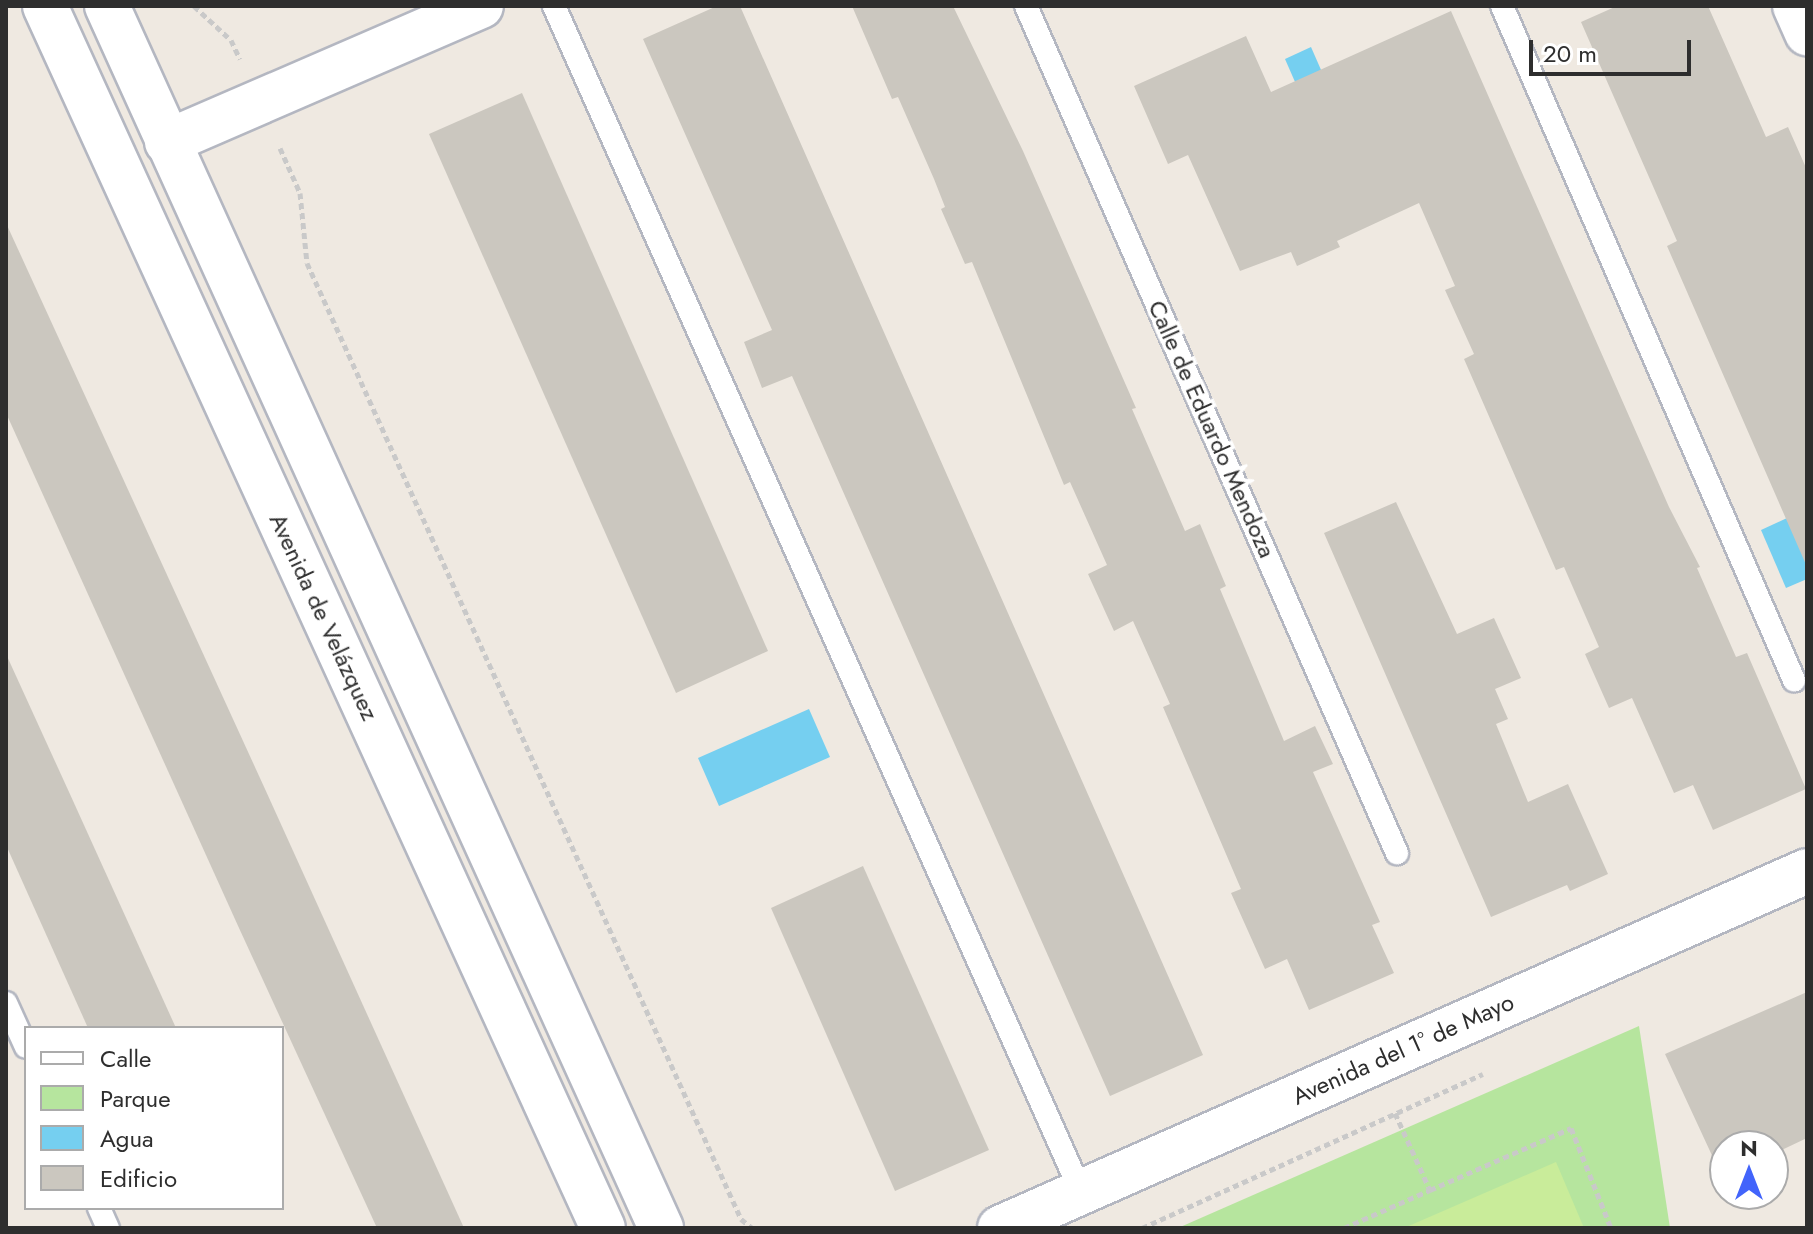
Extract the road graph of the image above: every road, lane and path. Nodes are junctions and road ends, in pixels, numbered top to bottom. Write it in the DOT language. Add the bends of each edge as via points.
graph roads {
  1 [pos="45,6"];
  2 [pos="107,6"];
  3 [pos="194,6"];
  4 [pos="481,6"];
  5 [pos="554,6"];
  6 [pos="1026,6"];
  7 [pos="1502,6"];
  8 [pos="1795,6"];
  9 [pos="1807,33"];
  10 [pos="260,102"];
  11 [pos="167,142"];
  12 [pos="1794,680"];
  13 [pos="1397,853"];
  14 [pos="1807,871"];
  15 [pos="6,1003"];
  16 [pos="24,1043"];
  17 [pos="1494,1069"];
  18 [pos="1395,1113"];
  19 [pos="1430,1190"];
  20 [pos="1081,1192"];
  21 [pos="1022,1224"];
  22 [pos="603,1228"];
  23 [pos="661,1228"];
  24 [pos="752,1228"];
  25 [pos="1142,1228"];
  26 [pos="1344,1228"];
  27 [pos="1611,1228"];
  1 -- 22 [label="street, Avenida de Velázquez"];
  2 -- 11 [label="street"];
  3 -- 10 [label="path" via="231,40"];
  4 -- 10 [label="street"];
  5 -- 20 [label="lane"];
  6 -- 13 [label="lane, Calle de Eduardo Mendoza"];
  7 -- 12 [label="lane"];
  8 -- 9 [label="street"];
  10 -- 11 [label="street"];
  10 -- 24 [label="path" via="300,193 307,263 741,1219"];
  11 -- 23 [label="street"];
  14 -- 20 [label="street, Avenida del 1º de Mayo"];
  15 -- 16 [label="lane"];
  17 -- 18 [label="path"];
  18 -- 19 [label="path"];
  18 -- 25 [label="path"];
  19 -- 26 [label="path"];
  19 -- 27 [label="path" via="1571,1128"];
  20 -- 21 [label="street, Avenida del 1º de Mayo"];
}
